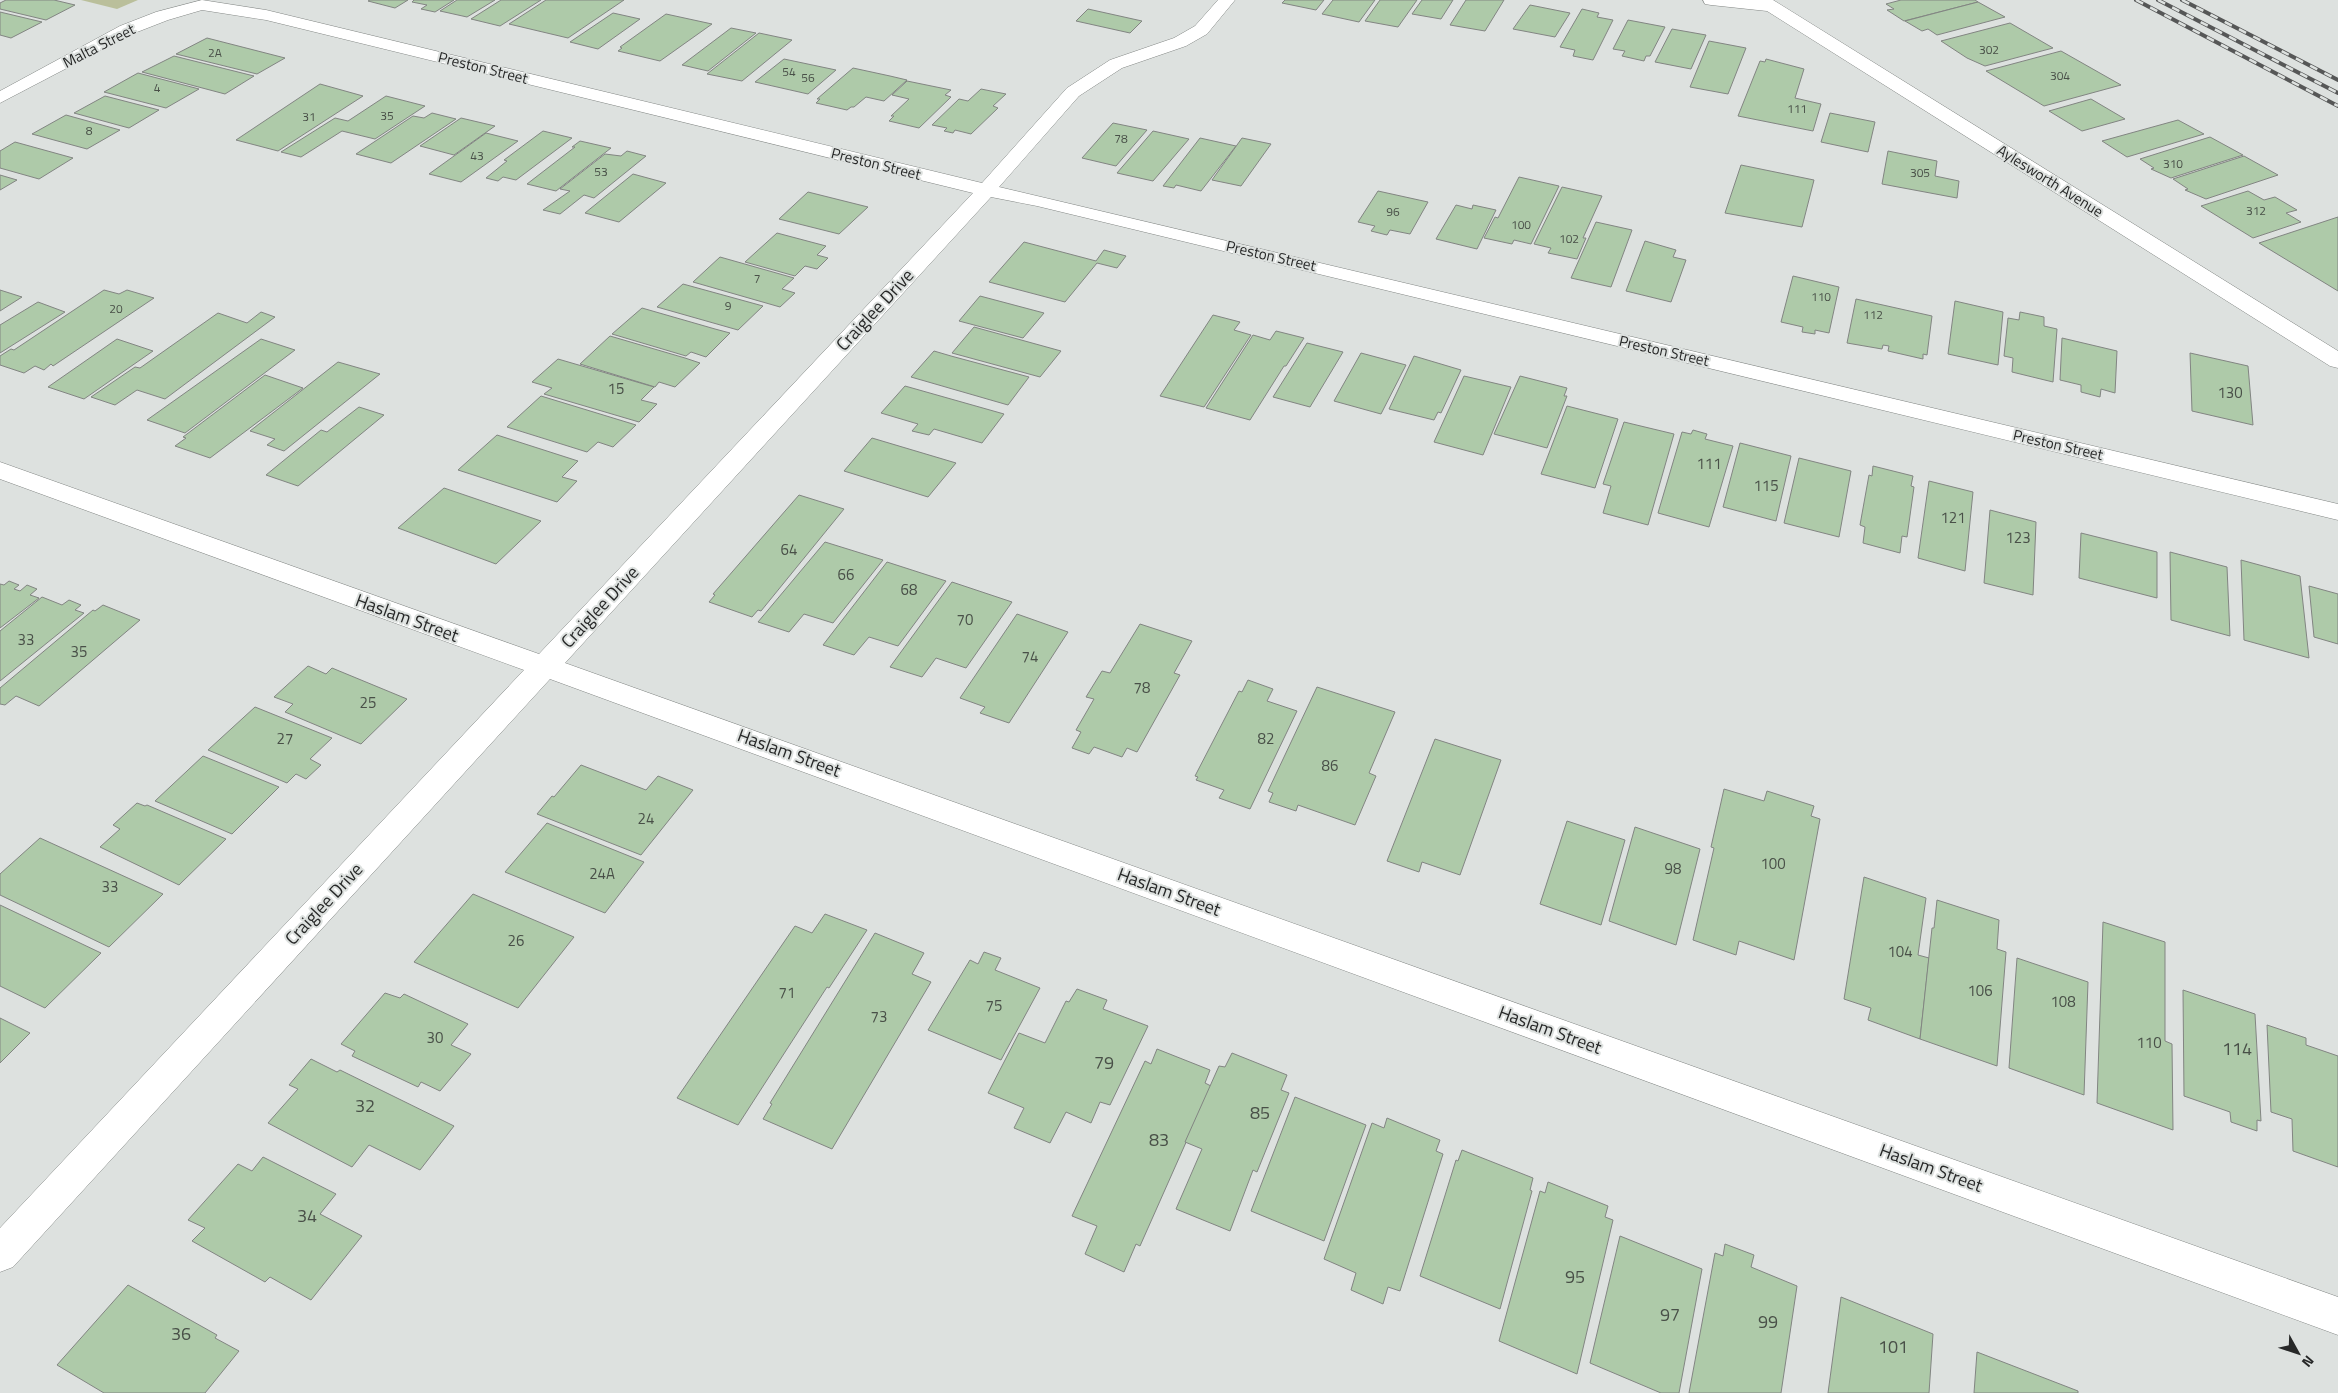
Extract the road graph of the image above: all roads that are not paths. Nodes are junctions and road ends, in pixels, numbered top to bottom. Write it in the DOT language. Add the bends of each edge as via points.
graph roads {
  1 [pos="1227,0"];
  2 [pos="1711,0"];
  3 [pos="1768,4"];
  4 [pos="202,5"];
  5 [pos="0,98"];
  6 [pos="986,190"];
  7 [pos="2338,361"];
  8 [pos="0,470"];
  9 [pos="2338,512"];
  10 [pos="544,668"];
  11 [pos="0,1254"];
  12 [pos="2338,1316"];
  1 -- 6 [label="street, Craiglee Drive" via="1201,30 1180,42 1116,64 1073,92"];
  2 -- 3 [label="street"];
  3 -- 7 [label="street, Aylesworth Avenue"];
  4 -- 5 [label="street, Malta Street" via="126,30"];
  4 -- 6 [label="street, Preston Street" via="266,15"];
  6 -- 9 [label="street, Preston Street"];
  6 -- 10 [label="street, Craiglee Drive"];
  8 -- 10 [label="street, Haslam Street"];
  10 -- 11 [label="street, Craiglee Drive"];
  10 -- 12 [label="street, Haslam Street" via="590,681"];
}
